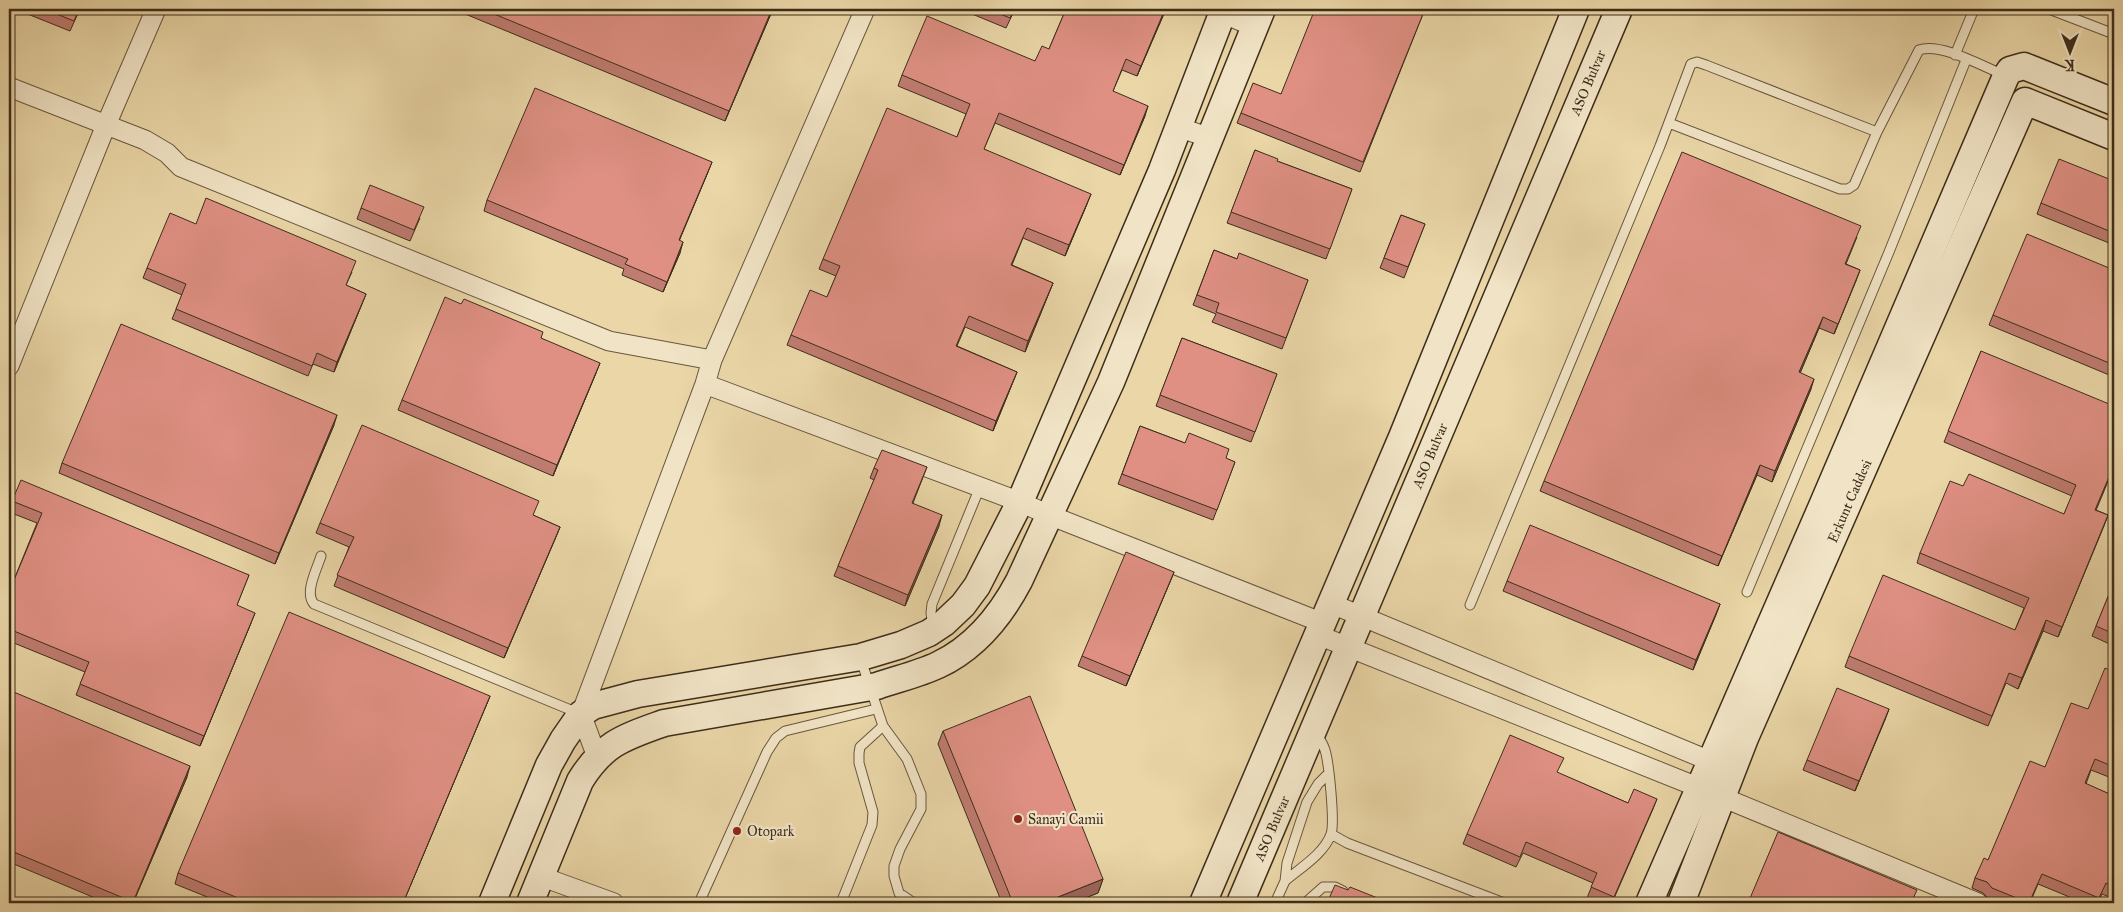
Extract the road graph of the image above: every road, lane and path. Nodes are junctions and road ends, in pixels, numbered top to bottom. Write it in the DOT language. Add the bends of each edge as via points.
graph roads {
  1 [pos="156,9"];
  2 [pos="865,9"];
  3 [pos="1576,9"];
  4 [pos="1619,9"];
  5 [pos="1974,9"];
  6 [pos="2049,9"];
  7 [pos="1223,11"];
  8 [pos="1259,18"];
  9 [pos="2114,34"];
  10 [pos="1955,55"];
  11 [pos="1966,60"];
  12 [pos="2038,71"];
  13 [pos="2002,84"];
  14 [pos="9,87"];
  15 [pos="2025,101"];
  16 [pos="2114,102"];
  17 [pos="1669,123"];
  18 [pos="106,125"];
  19 [pos="1178,127"];
  20 [pos="1877,132"];
  21 [pos="2114,137"];
  22 [pos="1210,138"];
  23 [pos="712,360"];
  24 [pos="9,366"];
  25 [pos="705,384"];
  26 [pos="980,487"];
  27 [pos="1020,502"];
  28 [pos="1049,515"];
  29 [pos="321,556"];
  30 [pos="1746,592"];
  31 [pos="1470,606"];
  32 [pos="1361,618"];
  33 [pos="1324,621"];
  34 [pos="934,630"];
  35 [pos="1349,648"];
  36 [pos="861,658"];
  37 [pos="872,698"];
  38 [pos="581,714"];
  39 [pos="882,726"];
  40 [pos="1314,732"];
  41 [pos="597,757"];
  42 [pos="1721,766"];
  43 [pos="1328,774"];
  44 [pos="1711,793"];
  45 [pos="1331,834"];
  46 [pos="540,876"];
  47 [pos="1285,881"];
  48 [pos="1353,895"];
  49 [pos="492,903"];
  50 [pos="530,903"];
  51 [pos="614,903"];
  52 [pos="699,903"];
  53 [pos="842,903"];
  54 [pos="914,903"];
  55 [pos="1203,903"];
  56 [pos="1240,903"];
  57 [pos="1275,903"];
  58 [pos="1305,903"];
  59 [pos="1504,903"];
  60 [pos="1648,903"];
  61 [pos="1680,903"];
  62 [pos="1978,903"];
  1 -- 18 [label="street"];
  2 -- 23 [label="street"];
  3 -- 33 [label="street"];
  4 -- 32 [label="street, ASO Bulvar"];
  5 -- 10 [label="lane"];
  6 -- 9 [label="lane"];
  7 -- 8 [label="street"];
  7 -- 19 [label="street"];
  8 -- 22 [label="street"];
  10 -- 11 [label="lane"];
  10 -- 20 [label="lane" via="1927,47 1919,50"];
  11 -- 13 [label="lane"];
  11 -- 30 [label="lane" via="1886,262"];
  12 -- 13 [label="street" via="2024,66 2010,70"];
  12 -- 15 [label="street"];
  12 -- 16 [label="street"];
  13 -- 15 [label="street"];
  13 -- 42 [label="street"];
  14 -- 18 [label="street"];
  15 -- 21 [label="street"];
  15 -- 42 [label="street, Erkunt Caddesi"];
  17 -- 20 [label="lane" via="1840,190 1848,190 1854,185"];
  17 -- 20 [label="lane" via="1691,64 1697,62"];
  17 -- 31 [label="lane"];
  18 -- 23 [label="street" via="145,140 167,153 181,167 609,341"];
  18 -- 24 [label="street"];
  19 -- 22 [label="street"];
  19 -- 27 [label="street"];
  22 -- 28 [label="street" via="1111,382"];
  23 -- 25 [label="street"];
  25 -- 26 [label="street"];
  25 -- 38 [label="street"];
  26 -- 27 [label="street"];
  26 -- 34 [label="lane" via="932,604 930,613"];
  27 -- 28 [label="street"];
  27 -- 34 [label="street" via="977,586 963,605"];
  28 -- 33 [label="street"];
  28 -- 37 [label="street" via="1012,594 968,646"];
  29 -- 38 [label="lane" via="310,593 314,604"];
  32 -- 33 [label="street"];
  32 -- 35 [label="street, ASO Bulvar"];
  32 -- 42 [label="street"];
  33 -- 35 [label="street"];
  33 -- 55 [label="street"];
  34 -- 36 [label="street"];
  35 -- 40 [label="street, ASO Bulvar"];
  35 -- 44 [label="street"];
  36 -- 37 [label="lane"];
  36 -- 38 [label="street" via="638,694 593,706"];
  37 -- 39 [label="lane"];
  37 -- 41 [label="street" via="664,723 611,744"];
  37 -- 52 [label="lane" via="785,731 776,738"];
  38 -- 41 [label="street"];
  38 -- 49 [label="street" via="549,765"];
  39 -- 53 [label="lane" via="860,747 859,763 873,812 872,825"];
  39 -- 54 [label="lane" via="906,759 921,794 921,809 894,866 899,894"];
  40 -- 43 [label="lane" via="1325,750"];
  40 -- 56 [label="street, ASO Bulvar"];
  41 -- 46 [label="street" via="580,781"];
  42 -- 44 [label="street, Erkunt Caddesi"];
  43 -- 45 [label="lane" via="1333,820"];
  43 -- 47 [label="lane" via="1307,802 1287,863"];
  44 -- 60 [label="street"];
  44 -- 61 [label="street, Erkunt Caddesi"];
  44 -- 62 [label="street"];
  45 -- 47 [label="lane" via="1311,859"];
  45 -- 59 [label="lane" via="1346,843"];
  46 -- 50 [label="street"];
  46 -- 51 [label="street"];
  47 -- 57 [label="lane"];
  48 -- 58 [label="lane" via="1323,888"];
}
